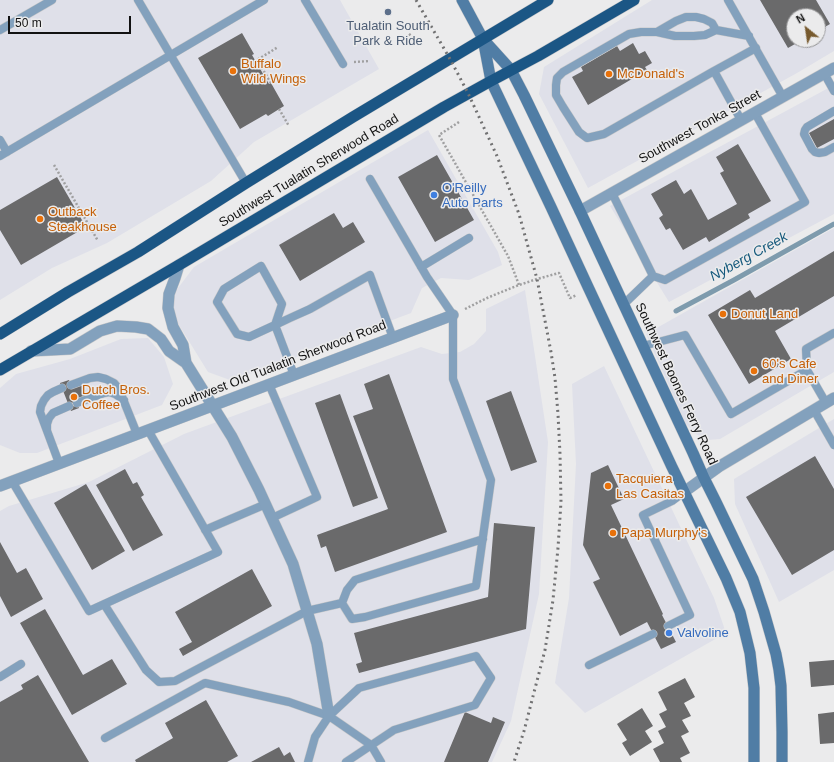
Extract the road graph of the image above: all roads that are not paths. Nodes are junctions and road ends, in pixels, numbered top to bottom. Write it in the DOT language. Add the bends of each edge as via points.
graph roads {
  1 [pos="52,0"];
  2 [pos="138,0"];
  3 [pos="264,0"];
  4 [pos="305,0"];
  5 [pos="462,0"];
  6 [pos="548,0"];
  7 [pos="634,0"];
  8 [pos="728,0"];
  9 [pos="0,30"];
  10 [pos="716,30"];
  11 [pos="658,32"];
  12 [pos="749,36"];
  13 [pos="483,39"];
  14 [pos="756,48"];
  15 [pos="171,56"];
  16 [pos="343,64"];
  17 [pos="511,70"];
  18 [pos="829,70"];
  19 [pos="714,71"];
  20 [pos="491,80"];
  21 [pos="834,91"];
  22 [pos="784,96"];
  23 [pos="834,111"];
  24 [pos="755,113"];
  25 [pos="741,120"];
  26 [pos="0,140"];
  27 [pos="834,147"];
  28 [pos="4,154"];
  29 [pos="370,179"];
  30 [pos="246,183"];
  31 [pos="612,193"];
  32 [pos="580,211"];
  33 [pos="469,238"];
  34 [pos="179,265"];
  35 [pos="421,266"];
  36 [pos="653,276"];
  37 [pos="624,304"];
  38 [pos="453,315"];
  39 [pos="276,325"];
  40 [pos="834,333"];
  41 [pos="0,334"];
  42 [pos="393,338"];
  43 [pos="643,346"];
  44 [pos="31,351"];
  45 [pos="186,363"];
  46 [pos="0,370"];
  47 [pos="807,370"];
  48 [pos="294,375"];
  49 [pos="269,384"];
  50 [pos="70,385"];
  51 [pos="62,388"];
  52 [pos="124,400"];
  53 [pos="830,400"];
  54 [pos="78,403"];
  55 [pos="69,406"];
  56 [pos="212,406"];
  57 [pos="814,410"];
  58 [pos="47,430"];
  59 [pos="142,432"];
  60 [pos="834,445"];
  61 [pos="59,463"];
  62 [pos="704,478"];
  63 [pos="12,481"];
  64 [pos="0,486"];
  65 [pos="684,492"];
  66 [pos="266,504"];
  67 [pos="272,518"];
  68 [pos="205,530"];
  69 [pos="483,538"];
  70 [pos="342,603"];
  71 [pos="104,604"];
  72 [pos="307,611"];
  73 [pos="668,626"];
  74 [pos="653,634"];
  75 [pos="20,664"];
  76 [pos="589,665"];
  77 [pos="0,677"];
  78 [pos="329,716"];
  79 [pos="105,738"];
  80 [pos="371,745"];
  81 [pos="308,762"];
  82 [pos="346,762"];
  83 [pos="381,762"];
  84 [pos="754,762"];
  85 [pos="782,762"];
  1 -- 9 [label="lane"];
  2 -- 15 [label="lane"];
  3 -- 15 [label="lane"];
  4 -- 16 [label="lane"];
  5 -- 13 [label="main road, Southwest Boones Ferry Road"];
  6 -- 13 [label="highway, Southwest Tualatin Sherwood Road"];
  7 -- 17 [label="highway, Southwest Tualatin Sherwood Road"];
  8 -- 12 [label="lane"];
  10 -- 11 [label="lane" via="694,36 675,36"];
  10 -- 11 [label="lane" via="704,19 686,17"];
  10 -- 12 [label="lane"];
  11 -- 19 [label="lane" via="629,34 557,78 556,94 579,132 586,138 604,134"];
  12 -- 14 [label="lane"];
  13 -- 17 [label="main road, Southwest Boones Ferry Road"];
  13 -- 20 [label="main road, Southwest Boones Ferry Road"];
  13 -- 30 [label="highway, Southwest Tualatin Sherwood Road"];
  14 -- 19 [label="lane"];
  14 -- 22 [label="lane"];
  15 -- 28 [label="lane"];
  15 -- 30 [label="lane"];
  17 -- 20 [label="highway, Southwest Tualatin Sherwood Road"];
  17 -- 32 [label="main road, Southwest Boones Ferry Road"];
  18 -- 21 [label="lane"];
  18 -- 22 [label="street, Southwest Tonka Street"];
  19 -- 25 [label="lane"];
  20 -- 34 [label="highway, Southwest Tualatin Sherwood Road"];
  20 -- 65 [label="main road, Southwest Boones Ferry Road"];
  22 -- 24 [label="street, Southwest Tonka Street"];
  23 -- 27 [label="lane" via="807,126 804,134 815,152 825,152"];
  24 -- 25 [label="street, Southwest Tonka Street"];
  24 -- 36 [label="lane" via="805,202 665,280"];
  25 -- 31 [label="street, Southwest Tonka Street"];
  26 -- 28 [label="lane"];
  29 -- 35 [label="lane"];
  30 -- 41 [label="highway, Southwest Tualatin Sherwood Road" via="138,252"];
  31 -- 32 [label="street, Southwest Tonka Street"];
  31 -- 36 [label="lane"];
  32 -- 37 [label="main road, Southwest Boones Ferry Road"];
  33 -- 35 [label="lane"];
  34 -- 44 [label="highway, Southwest Tualatin Sherwood Road"];
  34 -- 45 [label="street" via="168,294 168,308 173,327 183,345"];
  35 -- 38 [label="lane"];
  36 -- 37 [label="lane"];
  37 -- 43 [label="main road, Southwest Boones Ferry Road"];
  38 -- 42 [label="street, Southwest Old Tualatin Sherwood Road"];
  38 -- 69 [label="lane" via="453,379 491,480"];
  39 -- 39 [label="lane" via="249,337 237,334 217,302 224,289 260,266 282,304"];
  39 -- 42 [label="lane" via="370,275"];
  39 -- 48 [label="lane"];
  40 -- 47 [label="lane" via="806,349"];
  42 -- 48 [label="street, Southwest Old Tualatin Sherwood Road"];
  43 -- 47 [label="lane" via="686,335 731,414"];
  43 -- 62 [label="main road, Southwest Boones Ferry Road"];
  44 -- 45 [label="street" via="70,349 100,331 117,326 136,326 148,329"];
  44 -- 46 [label="highway, Southwest Tualatin Sherwood Road"];
  45 -- 56 [label="street"];
  47 -- 53 [label="lane"];
  48 -- 49 [label="street, Southwest Old Tualatin Sherwood Road"];
  49 -- 56 [label="street, Southwest Old Tualatin Sherwood Road"];
  49 -- 67 [label="lane" via="317,497"];
  50 -- 52 [label="lane" via="90,378 106,379 114,383"];
  51 -- 58 [label="lane" via="48,395 41,406 40,412"];
  52 -- 54 [label="lane" via="109,392"];
  52 -- 59 [label="lane"];
  53 -- 57 [label="street"];
  55 -- 58 [label="lane" via="53,413 49,418"];
  56 -- 59 [label="street, Southwest Old Tualatin Sherwood Road"];
  56 -- 66 [label="street" via="232,437"];
  57 -- 60 [label="lane"];
  57 -- 62 [label="street"];
  58 -- 61 [label="lane"];
  59 -- 61 [label="street, Southwest Old Tualatin Sherwood Road"];
  59 -- 68 [label="lane"];
  61 -- 63 [label="street, Southwest Old Tualatin Sherwood Road"];
  62 -- 65 [label="street"];
  62 -- 85 [label="main road, Southwest Boones Ferry Road" via="753,579 776,654 780,686"];
  63 -- 64 [label="street, Southwest Old Tualatin Sherwood Road"];
  63 -- 71 [label="lane" via="89,611"];
  65 -- 73 [label="lane" via="643,515 690,616"];
  65 -- 84 [label="main road, Southwest Boones Ferry Road" via="740,612 750,653 754,688"];
  66 -- 67 [label="street"];
  66 -- 68 [label="lane"];
  67 -- 72 [label="street" via="293,564"];
  68 -- 71 [label="lane" via="218,552"];
  69 -- 70 [label="lane" via="355,580 347,590"];
  69 -- 70 [label="lane" via="476,586 352,619"];
  70 -- 72 [label="lane"];
  71 -- 72 [label="lane" via="146,670 159,682 174,681"];
  72 -- 78 [label="street" via="317,644"];
  74 -- 76 [label="lane"];
  75 -- 77 [label="lane"];
  78 -- 79 [label="lane" via="289,702 205,683"];
  78 -- 80 [label="lane"];
  78 -- 80 [label="lane" via="359,688 476,656 490,678 476,705 394,730"];
  78 -- 81 [label="lane" via="315,737"];
  80 -- 82 [label="lane"];
  80 -- 83 [label="lane"];
}
